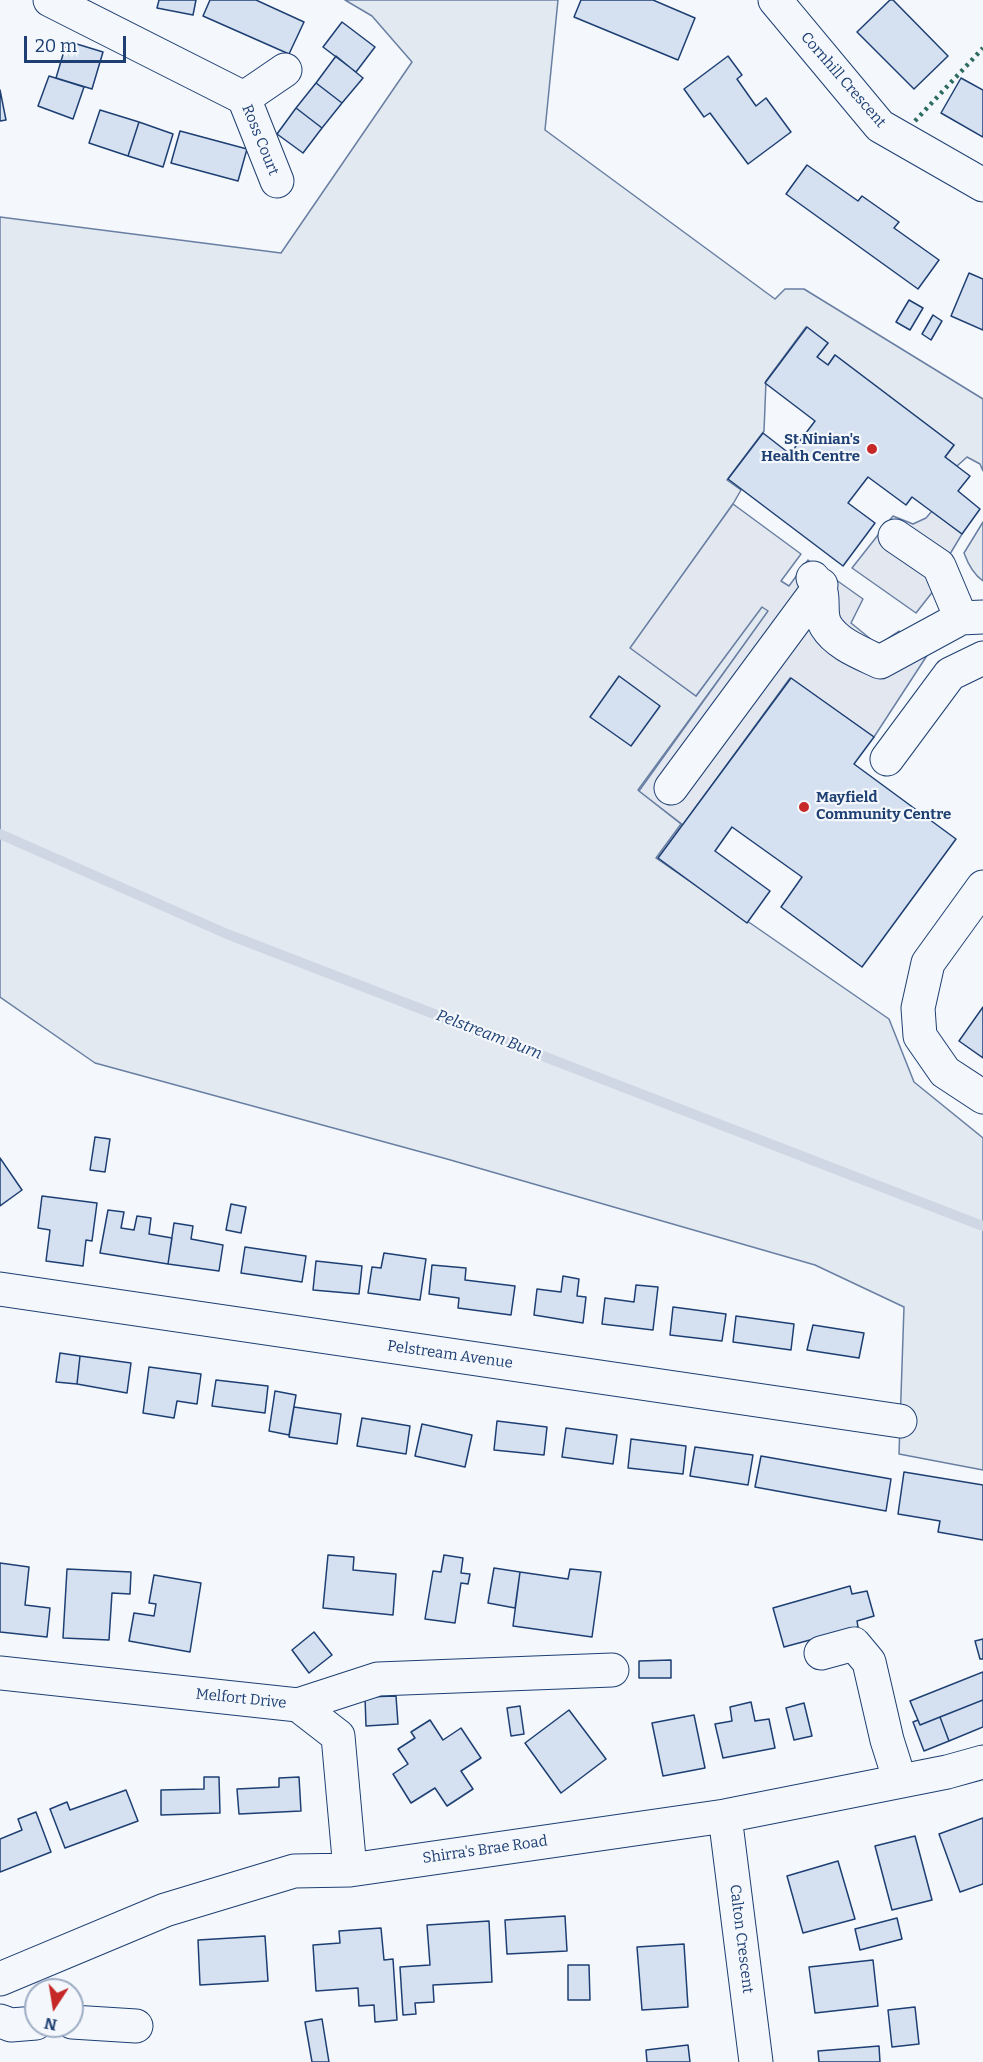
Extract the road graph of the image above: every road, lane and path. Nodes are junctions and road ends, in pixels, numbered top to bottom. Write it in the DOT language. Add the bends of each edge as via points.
graph roads {
  1 [pos="50,0"];
  2 [pos="775,0"];
  3 [pos="285,70"];
  4 [pos="244,98"];
  5 [pos="277,181"];
  6 [pos="983,185"];
  7 [pos="895,536"];
  8 [pos="972,617"];
  9 [pos="983,658"];
  10 [pos="887,759"];
  11 [pos="671,788"];
  12 [pos="983,887"];
  13 [pos="983,1097"];
  14 [pos="0,1289"];
  15 [pos="900,1421"];
  16 [pos="821,1653"];
  17 [pos="612,1670"];
  18 [pos="0,1673"];
  19 [pos="298,1705"];
  20 [pos="983,1762"];
  21 [pos="900,1781"];
  22 [pos="725,1816"];
  23 [pos="350,1870"];
  24 [pos="0,1979"];
  25 [pos="0,2021"];
  26 [pos="24,2023"];
  27 [pos="84,2023"];
  28 [pos="135,2026"];
  29 [pos="756,2062"];
  1 -- 4 [label="street, Ross Court"];
  2 -- 6 [label="street, Cornhill Crescent" via="880,126"];
  3 -- 4 [label="street, Ross Court"];
  4 -- 5 [label="street, Ross Court"];
  7 -- 8 [label="street" via="939,566"];
  8 -- 11 [label="street" via="880,662 846,646 825,625 813,577"];
  9 -- 10 [label="street" via="950,674"];
  12 -- 13 [label="street" via="928,963 918,1008 920,1036 945,1072"];
  14 -- 15 [label="street, Pelstream Avenue"];
  16 -- 21 [label="street" via="854,1644 869,1662"];
  17 -- 19 [label="street" via="378,1679"];
  18 -- 19 [label="street, Melfort Drive"];
  19 -- 23 [label="street, Melfort Drive" via="338,1736"];
  20 -- 21 [label="street, Shirra's Brae Road"];
  21 -- 22 [label="street, Shirra's Brae Road"];
  22 -- 23 [label="street, Shirra's Brae Road"];
  22 -- 29 [label="street, Calton Crescent"];
  23 -- 24 [label="street, Shirra's Brae Road" via="294,1871 165,1910"];
  25 -- 26 [label="street"];
  27 -- 28 [label="street"];
}
